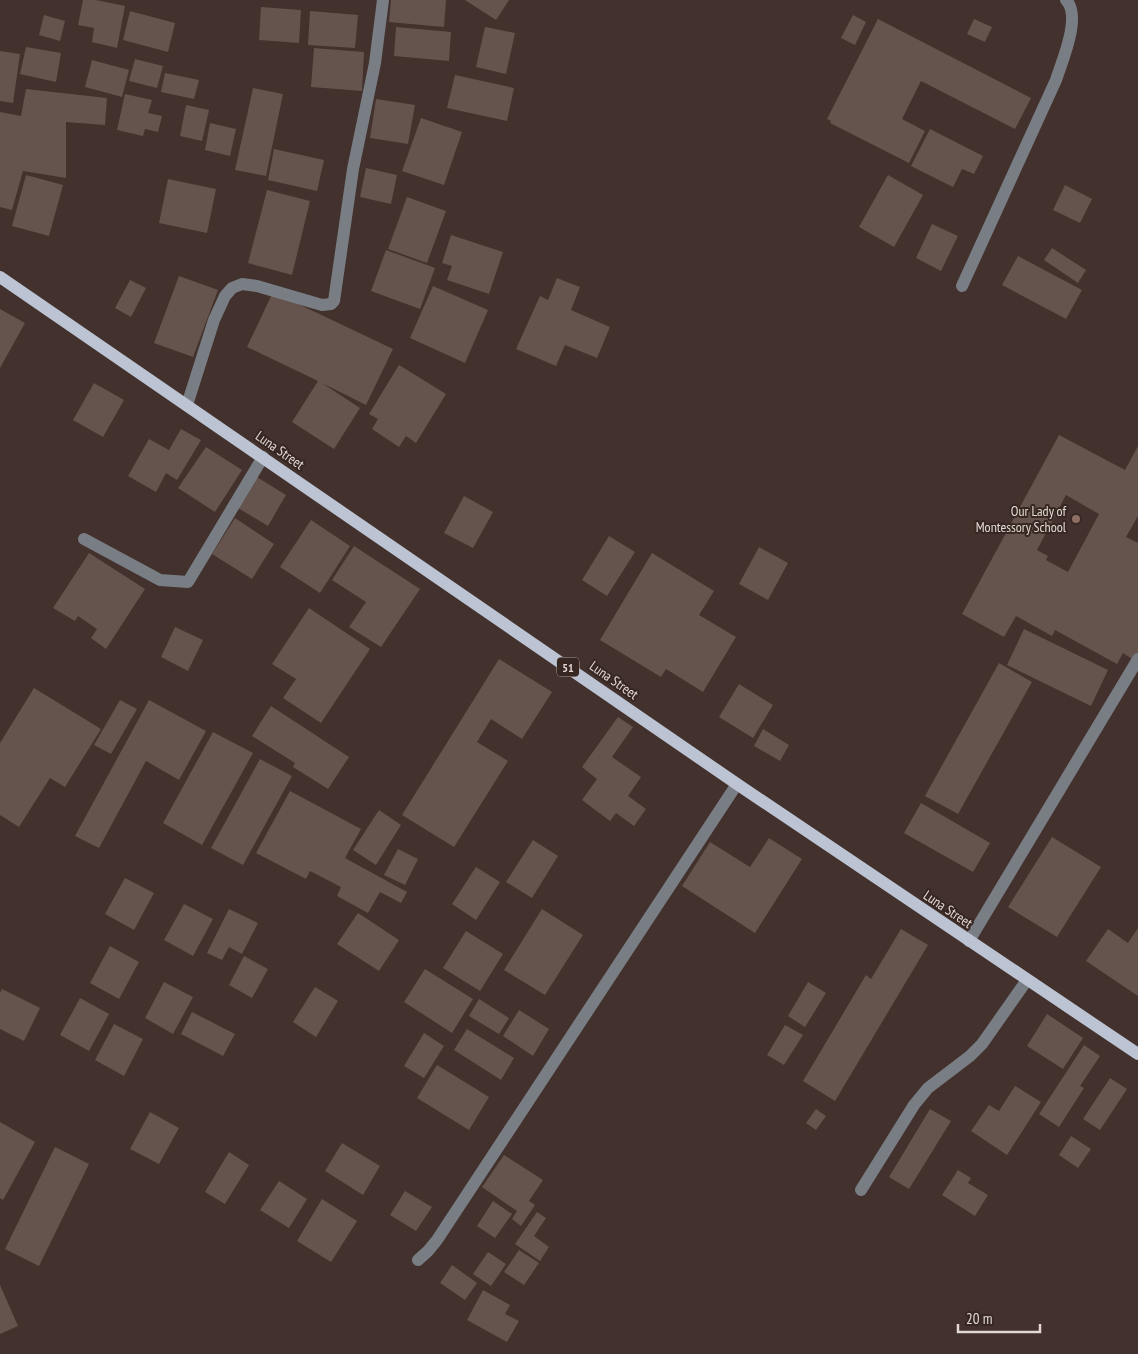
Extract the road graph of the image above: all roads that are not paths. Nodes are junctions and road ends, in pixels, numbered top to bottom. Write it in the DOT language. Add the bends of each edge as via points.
graph roads {
  1 [pos="383,0"];
  2 [pos="1066,0"];
  3 [pos="0,277"];
  4 [pos="962,286"];
  5 [pos="187,405"];
  6 [pos="263,457"];
  7 [pos="84,539"];
  8 [pos="1138,659"];
  9 [pos="737,784"];
  10 [pos="969,941"];
  11 [pos="1027,980"];
  12 [pos="1138,1054"];
  13 [pos="861,1190"];
  14 [pos="418,1260"];
  1 -- 5 [label="street" via="334,301 322,305 256,286 242,284 232,288 214,320"];
  2 -- 4 [label="street" via="1072,14 1071,27 1056,80"];
  3 -- 5 [label="main road, Luna Street / 51"];
  5 -- 6 [label="main road, Luna Street / 51"];
  6 -- 7 [label="street" via="188,582 160,580"];
  6 -- 9 [label="main road, Luna Street / 51"];
  8 -- 10 [label="street"];
  9 -- 10 [label="main road, Luna Street / 51"];
  9 -- 14 [label="street" via="436,1240"];
  10 -- 11 [label="main road, Luna Street / 51"];
  11 -- 12 [label="main road, Luna Street / 51"];
  11 -- 13 [label="street" via="982,1044 928,1088 914,1105"];
}
